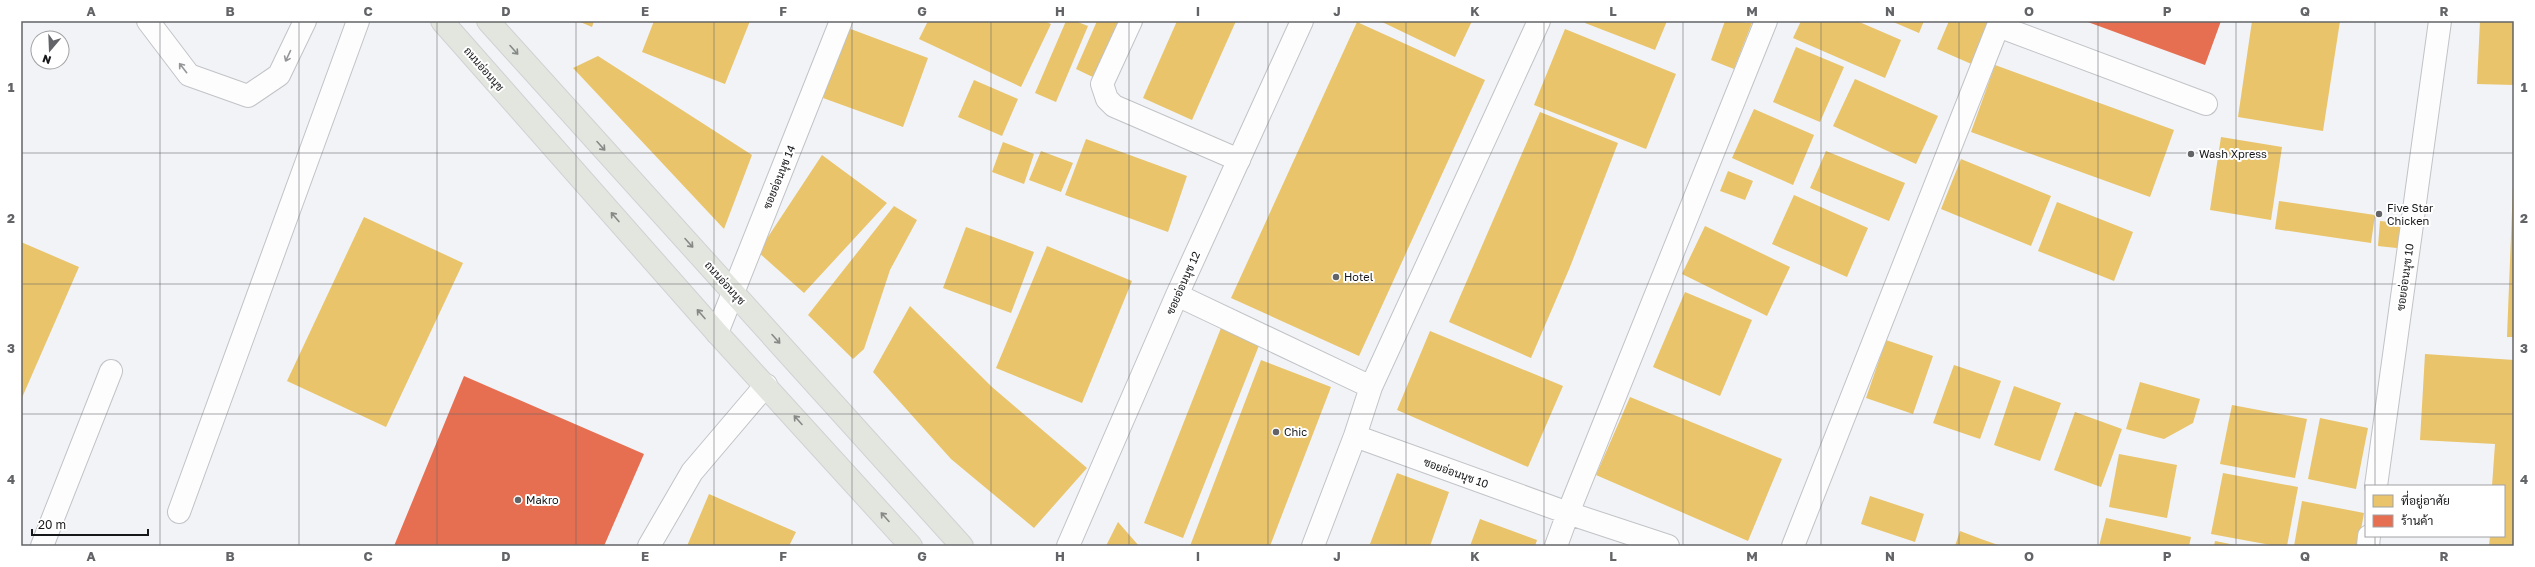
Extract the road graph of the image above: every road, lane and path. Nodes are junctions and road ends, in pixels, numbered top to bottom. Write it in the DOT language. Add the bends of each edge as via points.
graph roads {
  1 [pos="148,21"];
  2 [pos="305,21"];
  3 [pos="358,21"];
  4 [pos="442,21"];
  5 [pos="488,21"];
  6 [pos="841,21"];
  7 [pos="1131,21"];
  8 [pos="1302,21"];
  9 [pos="1539,21"];
  10 [pos="1766,21"];
  11 [pos="2440,21"];
  12 [pos="1999,23"];
  13 [pos="2206,104"];
  14 [pos="1239,160"];
  15 [pos="734,292"];
  16 [pos="1177,295"];
  17 [pos="718,334"];
  18 [pos="111,372"];
  19 [pos="766,385"];
  20 [pos="1371,387"];
  21 [pos="1355,436"];
  22 [pos="2376,485"];
  23 [pos="179,512"];
  24 [pos="1568,513"];
  25 [pos="42,546"];
  26 [pos="649,546"];
  27 [pos="911,546"];
  28 [pos="962,546"];
  29 [pos="1068,546"];
  30 [pos="1313,546"];
  31 [pos="1556,546"];
  32 [pos="1668,546"];
  33 [pos="1793,546"];
  2 -- 1 [label="street, one-way" via="279,75 248,96 189,76"];
  3 -- 23 [label="street"];
  17 -- 4 [label="main road, ถนนอ่อนนุช, one-way"];
  5 -- 15 [label="main road, ถนนอ่อนนุช, one-way"];
  6 -- 15 [label="street, ซอยอ่อนนุช 14"];
  7 -- 14 [label="street" via="1102,84 1107,99 1114,106"];
  8 -- 14 [label="street, ซอยอ่อนนุช 12"];
  9 -- 20 [label="street"];
  10 -- 24 [label="street"];
  11 -- 22 [label="street, ซอยอ่อนนุช 10"];
  12 -- 13 [label="street"];
  12 -- 33 [label="street"];
  14 -- 16 [label="street, ซอยอ่อนนุช 12"];
  15 -- 17 [label="street, ซอยอ่อนนุช 14"];
  15 -- 28 [label="main road, ถนนอ่อนนุช, one-way"];
  16 -- 20 [label="street"];
  16 -- 29 [label="street, ซอยอ่อนนุช 12"];
  17 -- 19 [label="main road, ถนนอ่อนนุช"];
  18 -- 25 [label="street"];
  19 -- 26 [label="street" via="692,472"];
  27 -- 19 [label="main road, ถนนอ่อนนุช, one-way"];
  20 -- 21 [label="street"];
  21 -- 24 [label="street, ซอยอ่อนนุช 10"];
  21 -- 30 [label="street"];
  24 -- 31 [label="street"];
  24 -- 32 [label="street, ซอยอ่อนนุช 10"];
}
